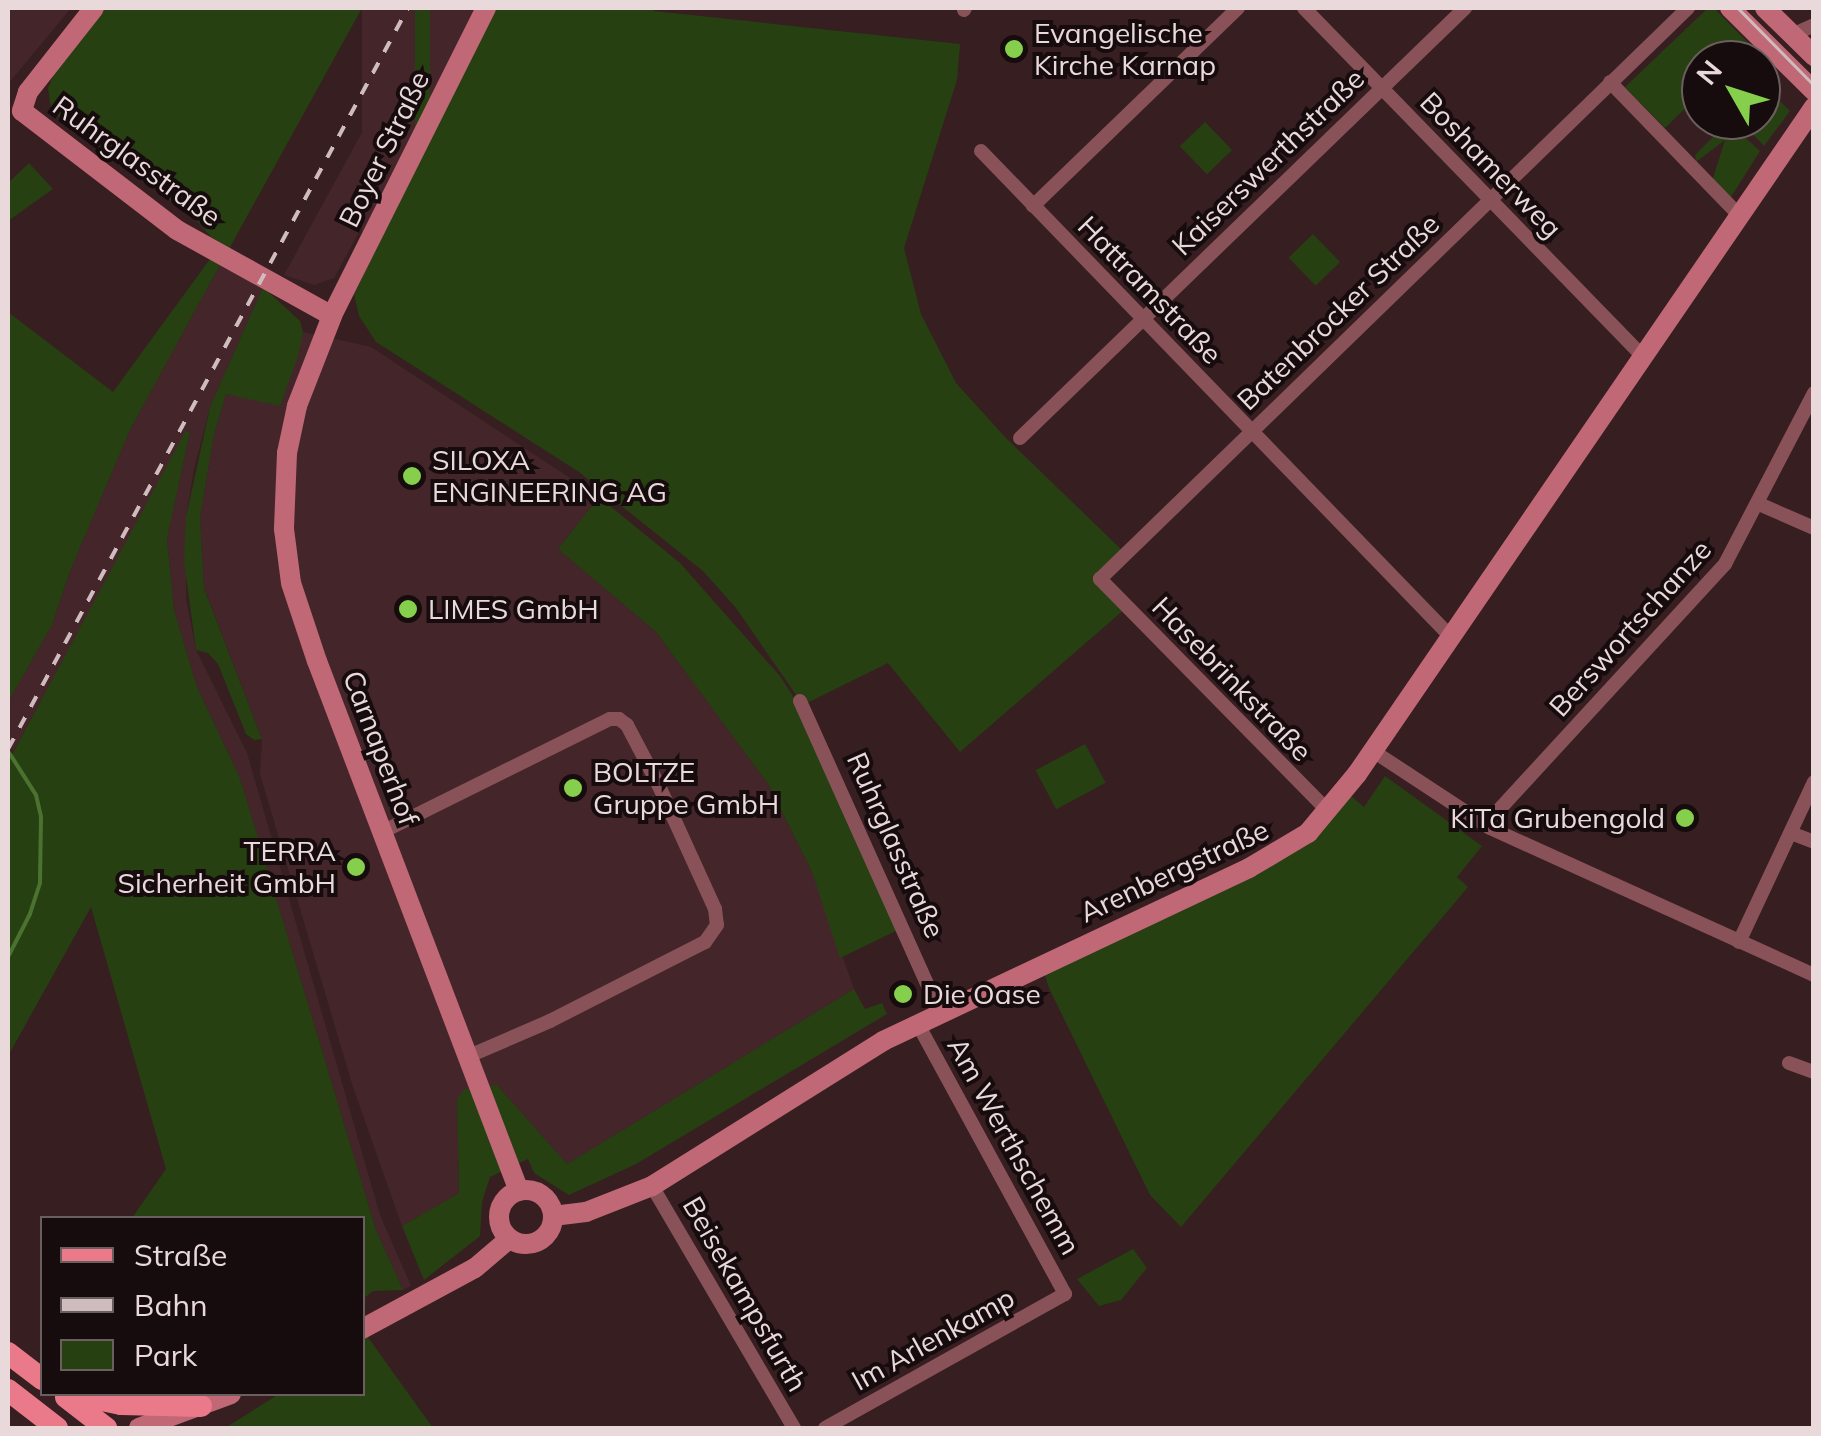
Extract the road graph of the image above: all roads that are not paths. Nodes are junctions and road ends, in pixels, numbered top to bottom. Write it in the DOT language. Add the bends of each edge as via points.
graph roads {
  1 [pos="94,8"];
  2 [pos="486,8"];
  3 [pos="1238,8"];
  4 [pos="1304,8"];
  5 [pos="1465,8"];
  6 [pos="1688,8"];
  7 [pos="1730,8"];
  8 [pos="1765,8"];
  9 [pos="1814,25"];
  10 [pos="1792,34"];
  11 [pos="1814,56"];
  12 [pos="1610,82"];
  13 [pos="1382,88"];
  14 [pos="1814,90"];
  15 [pos="1814,106"];
  16 [pos="981,151"];
  17 [pos="1490,200"];
  18 [pos="1033,206"];
  19 [pos="1740,215"];
  20 [pos="332,316"];
  21 [pos="1142,318"];
  22 [pos="1642,357"];
  23 [pos="1814,393"];
  24 [pos="1252,430"];
  25 [pos="1020,438"];
  26 [pos="1759,504"];
  27 [pos="1814,528"];
  28 [pos="1100,579"];
  29 [pos="1451,637"];
  30 [pos="800,701"];
  31 [pos="1373,751"];
  32 [pos="1814,782"];
  33 [pos="1329,812"];
  34 [pos="1485,825"];
  35 [pos="384,831"];
  36 [pos="1792,833"];
  37 [pos="1814,842"];
  38 [pos="1738,942"];
  39 [pos="1814,975"];
  40 [pos="940,1012"];
  41 [pos="917,1023"];
  42 [pos="469,1056"];
  43 [pos="1789,1063"];
  44 [pos="1814,1072"];
  45 [pos="652,1186"];
  46 [pos="519,1191"];
  47 [pos="553,1216"];
  48 [pos="508,1239"];
  49 [pos="1065,1294"];
  50 [pos="365,1328"];
  51 [pos="8,1354"];
  52 [pos="40,1378"];
  53 [pos="8,1390"];
  54 [pos="64,1396"];
  55 [pos="83,1396"];
  56 [pos="226,1396"];
  57 [pos="206,1404"];
  58 [pos="94,1424"];
  59 [pos="57,1428"];
  60 [pos="139,1428"];
  61 [pos="192,1428"];
  62 [pos="794,1428"];
  63 [pos="825,1428"];
  1 -- 20 [label="main road, Ruhrglasstraße" via="28,92 22,111 177,230"];
  2 -- 20 [label="main road, Boyer Straße"];
  3 -- 18 [label="street"];
  4 -- 13 [label="street, Boshamerweg"];
  5 -- 13 [label="street, Kaiserswerthstraße"];
  6 -- 12 [label="street, Batenbrocker Straße"];
  7 -- 14 [label="main road"];
  8 -- 10 [label="main road"];
  9 -- 10 [label="street"];
  10 -- 11 [label="main road"];
  12 -- 17 [label="street, Batenbrocker Straße"];
  12 -- 19 [label="street"];
  13 -- 17 [label="street, Boshamerweg"];
  13 -- 21 [label="street, Kaiserswerthstraße"];
  15 -- 19 [label="main road, Arenbergstraße"];
  16 -- 18 [label="street, Hattramstraße"];
  17 -- 22 [label="street, Boshamerweg"];
  17 -- 24 [label="street, Batenbrocker Straße"];
  18 -- 21 [label="street, Hattramstraße"];
  19 -- 22 [label="main road, Arenbergstraße"];
  20 -- 35 [label="main road, Carnaperhof" via="293,422 284,529 291,583"];
  21 -- 24 [label="street, Hattramstraße"];
  21 -- 25 [label="street, Kaiserswerthstraße"];
  22 -- 29 [label="main road, Arenbergstraße"];
  23 -- 26 [label="street, Berswortschanze"];
  24 -- 28 [label="street, Batenbrocker Straße"];
  24 -- 29 [label="street, Hattramstraße"];
  26 -- 27 [label="street"];
  26 -- 34 [label="street, Berswortschanze" via="1726,564"];
  28 -- 33 [label="street, Hasebrinkstraße"];
  29 -- 31 [label="main road, Arenbergstraße"];
  30 -- 40 [label="street, Ruhrglasstraße"];
  31 -- 33 [label="main road, Arenbergstraße"];
  31 -- 34 [label="street"];
  32 -- 36 [label="street"];
  33 -- 40 [label="main road, Arenbergstraße" via="1280,852"];
  34 -- 38 [label="street"];
  35 -- 42 [label="main road, Carnaperhof"];
  35 -- 42 [label="street" via="620,719 716,909 717,925 705,942"];
  36 -- 37 [label="street"];
  36 -- 38 [label="street"];
  38 -- 39 [label="street"];
  40 -- 41 [label="main road, Arenbergstraße"];
  41 -- 45 [label="main road, Arenbergstraße"];
  41 -- 49 [label="street, Am Werthschemm"];
  42 -- 46 [label="main road, Carnaperhof"];
  43 -- 44 [label="street"];
  45 -- 47 [label="main road, Arenbergstraße" via="586,1212"];
  45 -- 62 [label="street, Beisekampsfurth"];
  46 -- 47 [label="main road" via="542,1195"];
  46 -- 48 [label="main road" via="499,1212"];
  47 -- 48 [label="main road" via="539,1241 523,1245"];
  48 -- 50 [label="main road" via="475,1268"];
  49 -- 63 [label="street, Im Arlenkamp"];
  51 -- 52 [label="main road"];
  53 -- 59 [label="main road"];
  54 -- 58 [label="main road"];
  55 -- 57 [label="main road" via="121,1404"];
  56 -- 57 [label="main road"];
  57 -- 60 [label="main road"];
  57 -- 61 [label="main road"];
}
